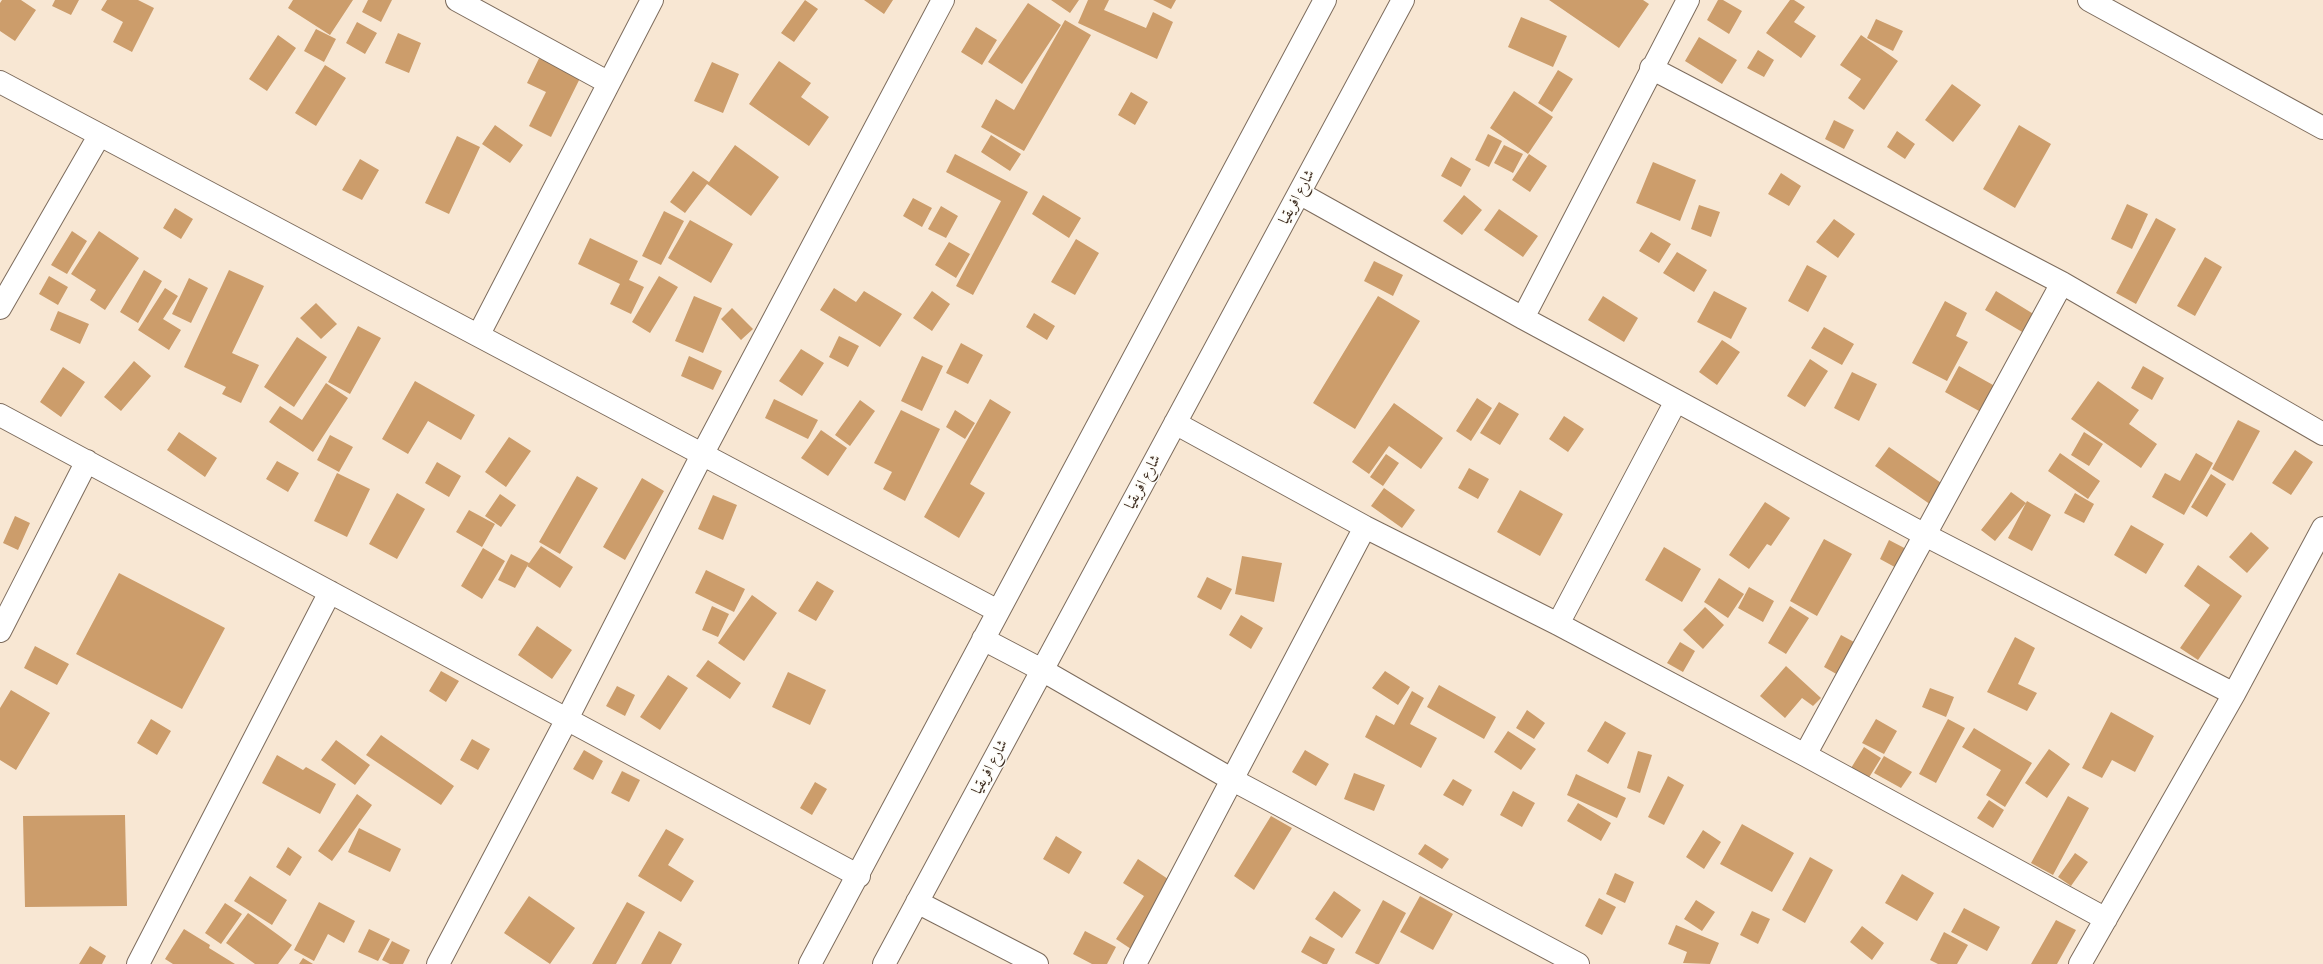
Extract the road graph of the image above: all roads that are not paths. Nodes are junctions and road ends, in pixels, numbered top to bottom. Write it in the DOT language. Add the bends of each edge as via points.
graph roads {
  1 [pos="457,0"];
  2 [pos="652,0"];
  3 [pos="943,0"];
  4 [pos="1325,0"];
  5 [pos="1402,0"];
  6 [pos="1688,0"];
  7 [pos="2089,0"];
  8 [pos="1651,68"];
  9 [pos="0,82"];
  10 [pos="609,83"];
  11 [pos="2323,128"];
  12 [pos="99,136"];
  13 [pos="1299,193"];
  14 [pos="2062,283"];
  15 [pos="0,308"];
  16 [pos="1523,318"];
  17 [pos="479,334"];
  18 [pos="1676,401"];
  19 [pos="0,415"];
  20 [pos="1175,423"];
  21 [pos="2323,434"];
  22 [pos="703,453"];
  23 [pos="87,461"];
  24 [pos="1365,527"];
  25 [pos="2323,528"];
  26 [pos="1925,535"];
  27 [pos="330,592"];
  28 [pos="998,610"];
  29 [pos="1558,624"];
  30 [pos="0,631"];
  31 [pos="983,639"];
  32 [pos="1042,670"];
  33 [pos="2234,694"];
  34 [pos="567,719"];
  35 [pos="1805,755"];
  36 [pos="1231,779"];
  37 [pos="859,876"];
  38 [pos="917,902"];
  39 [pos="2106,919"];
  40 [pos="138,964"];
  41 [pos="438,964"];
  42 [pos="810,964"];
  43 [pos="884,964"];
  44 [pos="1037,964"];
  45 [pos="1135,964"];
  46 [pos="1578,964"];
  47 [pos="2080,964"];
  1 -- 10 [label="street"];
  2 -- 10 [label="street"];
  3 -- 22 [label="street"];
  4 -- 28 [label="street"];
  5 -- 13 [label="street, شارع افريقيا"];
  6 -- 8 [label="street"];
  7 -- 11 [label="street"];
  8 -- 14 [label="street"];
  8 -- 16 [label="street"];
  9 -- 12 [label="street"];
  10 -- 17 [label="street"];
  12 -- 15 [label="street"];
  12 -- 17 [label="street"];
  13 -- 16 [label="street"];
  13 -- 20 [label="street, شارع افريقيا"];
  14 -- 21 [label="street"];
  14 -- 26 [label="street"];
  16 -- 18 [label="street"];
  17 -- 22 [label="street"];
  18 -- 26 [label="street"];
  18 -- 29 [label="street"];
  19 -- 23 [label="street"];
  20 -- 24 [label="street"];
  20 -- 32 [label="street, شارع افريقيا"];
  22 -- 28 [label="street"];
  22 -- 34 [label="street"];
  23 -- 27 [label="street"];
  23 -- 30 [label="street"];
  24 -- 29 [label="street"];
  24 -- 36 [label="street"];
  25 -- 33 [label="street"];
  26 -- 33 [label="street"];
  26 -- 35 [label="street"];
  27 -- 34 [label="street"];
  27 -- 40 [label="street"];
  28 -- 31 [label="street"];
  29 -- 35 [label="street"];
  31 -- 32 [label="street"];
  31 -- 37 [label="street"];
  32 -- 36 [label="street"];
  32 -- 38 [label="street, شارع افريقيا"];
  33 -- 39 [label="street"];
  34 -- 37 [label="street"];
  34 -- 41 [label="street"];
  35 -- 39 [label="street"];
  36 -- 45 [label="street"];
  36 -- 46 [label="street"];
  37 -- 42 [label="street"];
  38 -- 43 [label="street, شارع افريقيا"];
  38 -- 44 [label="street"];
  39 -- 47 [label="street"];
}
